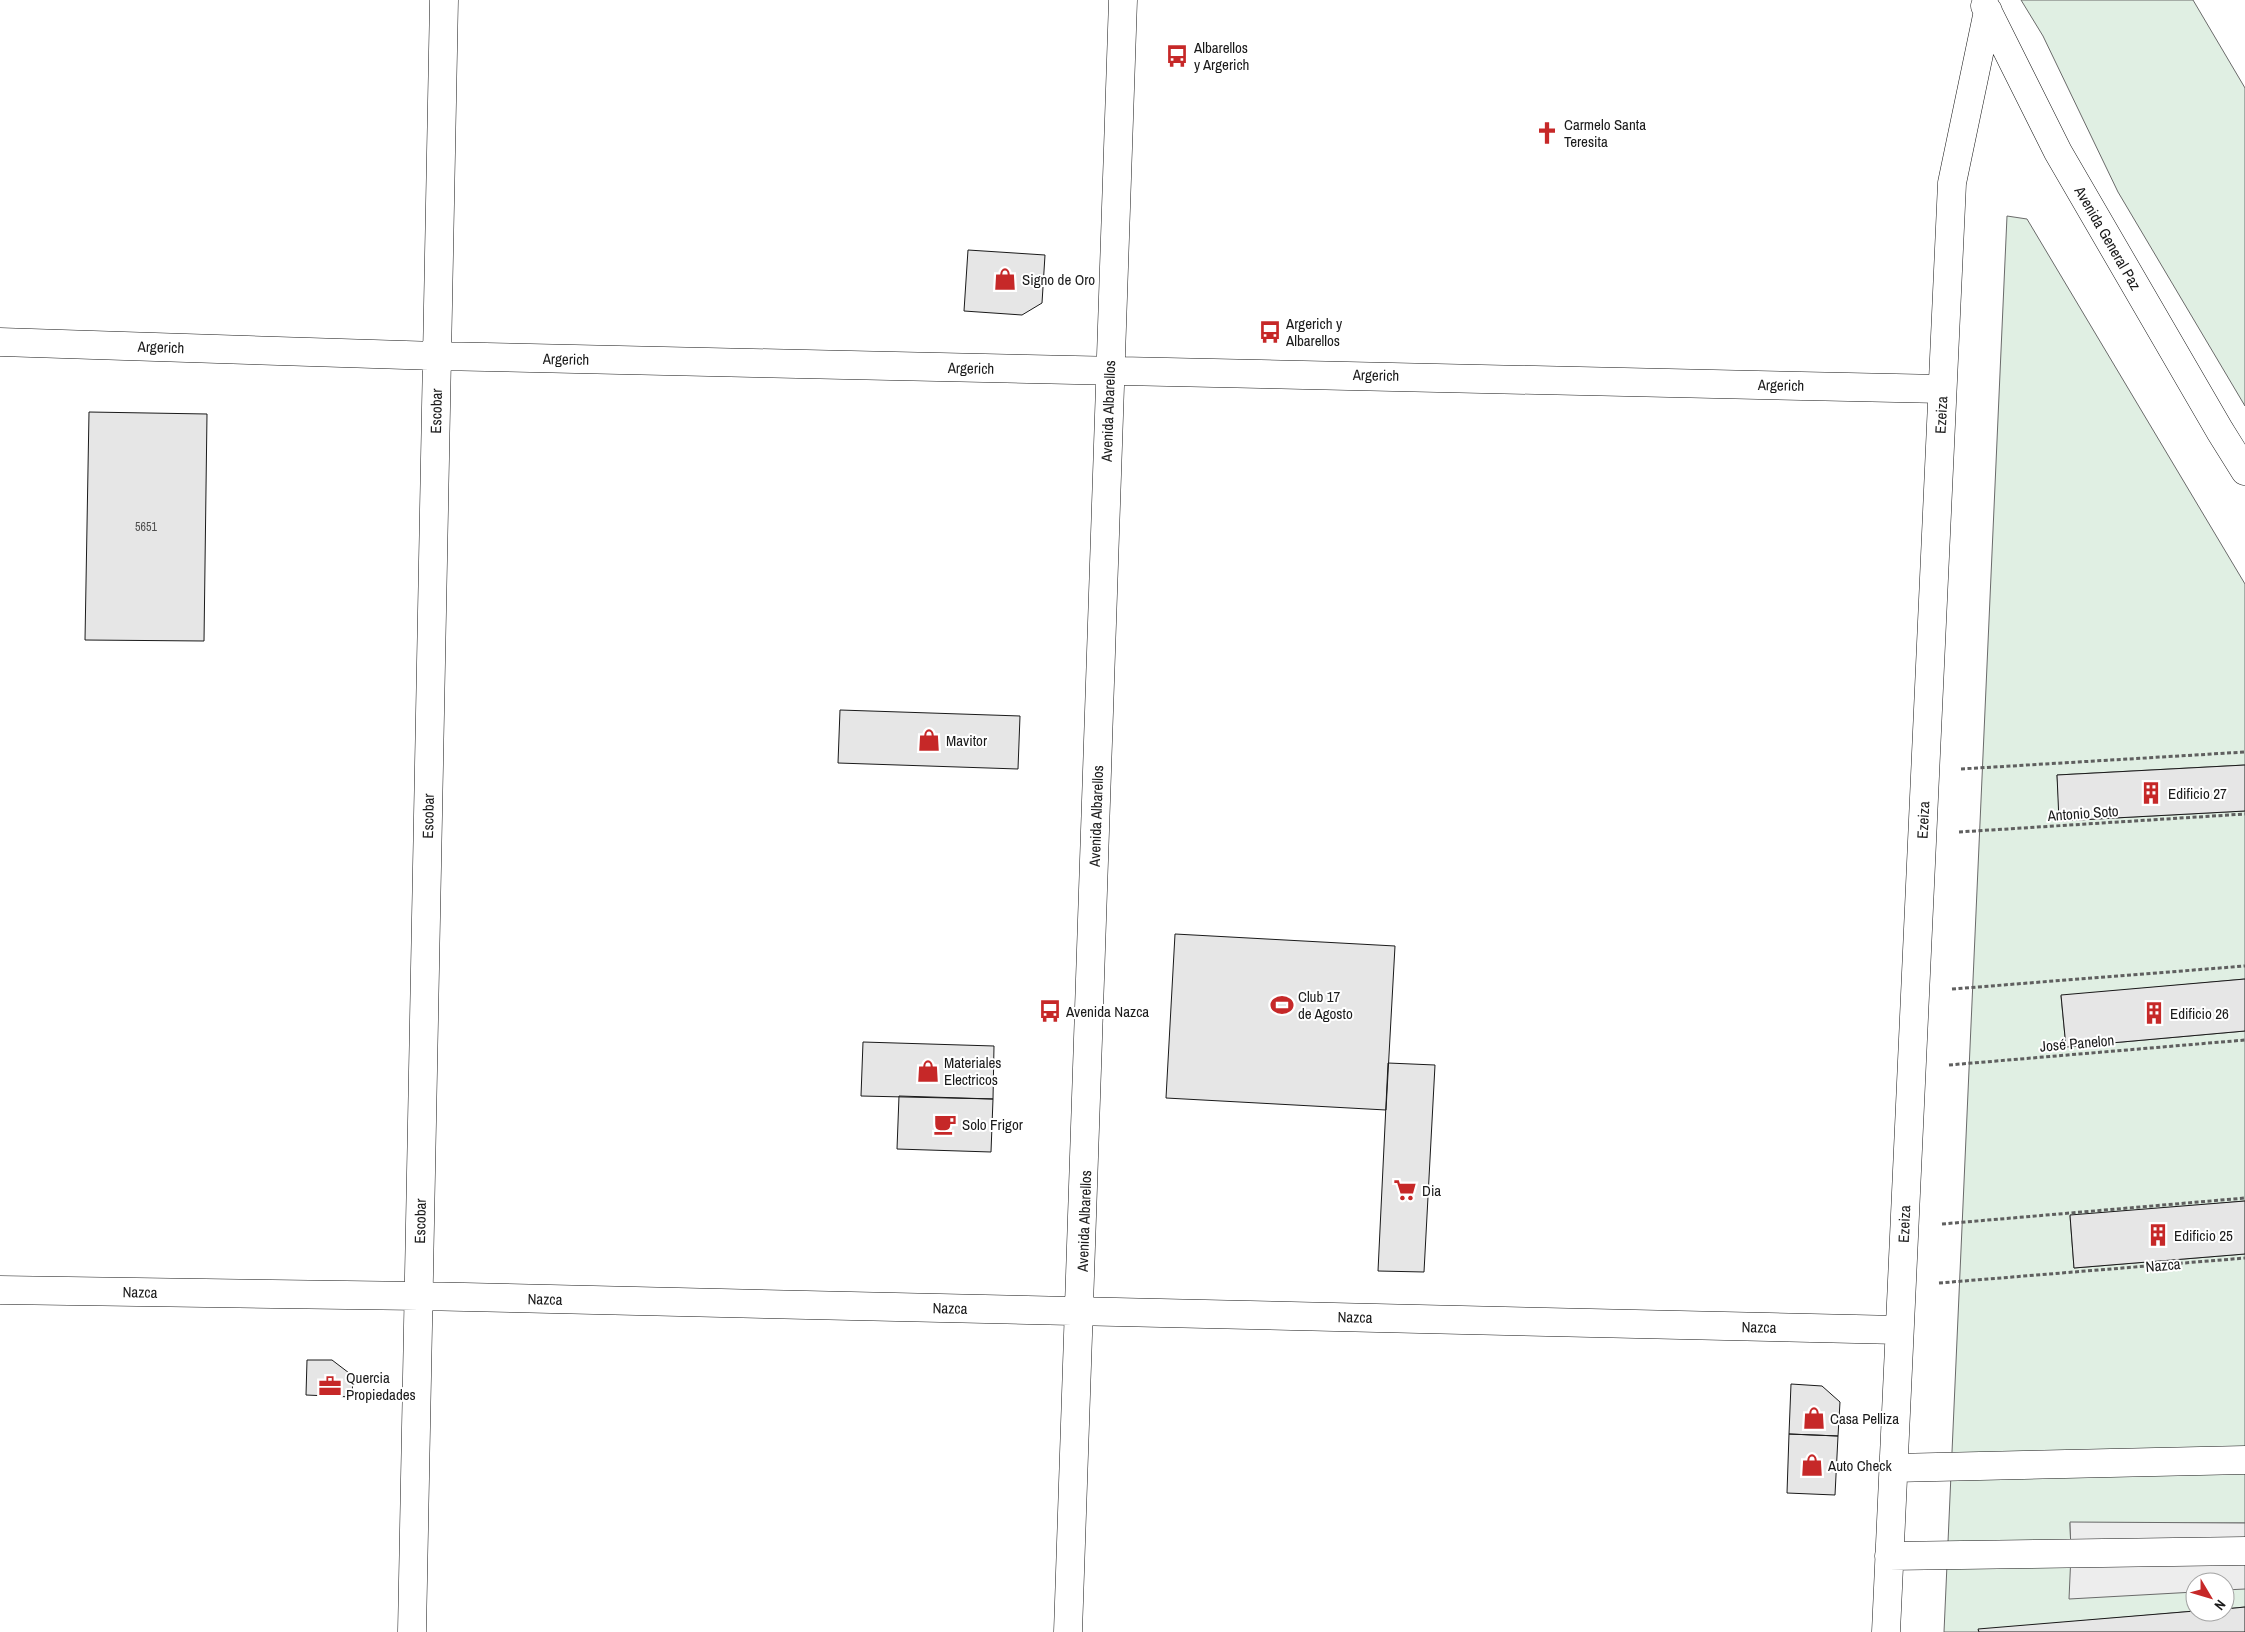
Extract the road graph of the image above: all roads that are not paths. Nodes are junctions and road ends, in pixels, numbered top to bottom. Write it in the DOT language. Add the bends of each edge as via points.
graph roads {
  1 [pos="444,0"];
  2 [pos="1123,0"];
  3 [pos="1985,6"];
  4 [pos="0,342"];
  5 [pos="437,356"];
  6 [pos="1109,370"];
  7 [pos="1942,389"];
  8 [pos="2245,471"];
  9 [pos="0,1290"];
  10 [pos="418,1296"];
  11 [pos="1081,1311"];
  12 [pos="1899,1330"];
  13 [pos="2245,1460"];
  14 [pos="1893,1468"];
  15 [pos="2245,1551"];
  16 [pos="1889,1556"];
  17 [pos="412,1632"];
  18 [pos="1068,1632"];
  19 [pos="1886,1632"];
  1 -- 5 [label="street, Escobar"];
  2 -- 6 [label="street, Avenida Albarellos"];
  3 -- 7 [label="street, Ezeiza" via="1952,182"];
  3 -- 8 [label="street, Avenida General Paz" via="2058,152"];
  4 -- 5 [label="street, Argerich"];
  5 -- 6 [label="street, Argerich"];
  5 -- 10 [label="street, Escobar"];
  6 -- 7 [label="street, Argerich"];
  6 -- 11 [label="street, Avenida Albarellos"];
  7 -- 12 [label="street, Ezeiza"];
  9 -- 10 [label="street, Nazca"];
  10 -- 11 [label="street, Nazca"];
  10 -- 17 [label="street, Escobar"];
  11 -- 12 [label="street, Nazca"];
  11 -- 18 [label="street, Avenida Albarellos"];
  12 -- 14 [label="street, Ezeiza"];
  13 -- 14 [label="street"];
  14 -- 16 [label="street, Ezeiza"];
  15 -- 16 [label="street"];
  16 -- 19 [label="street, Ezeiza"];
}
